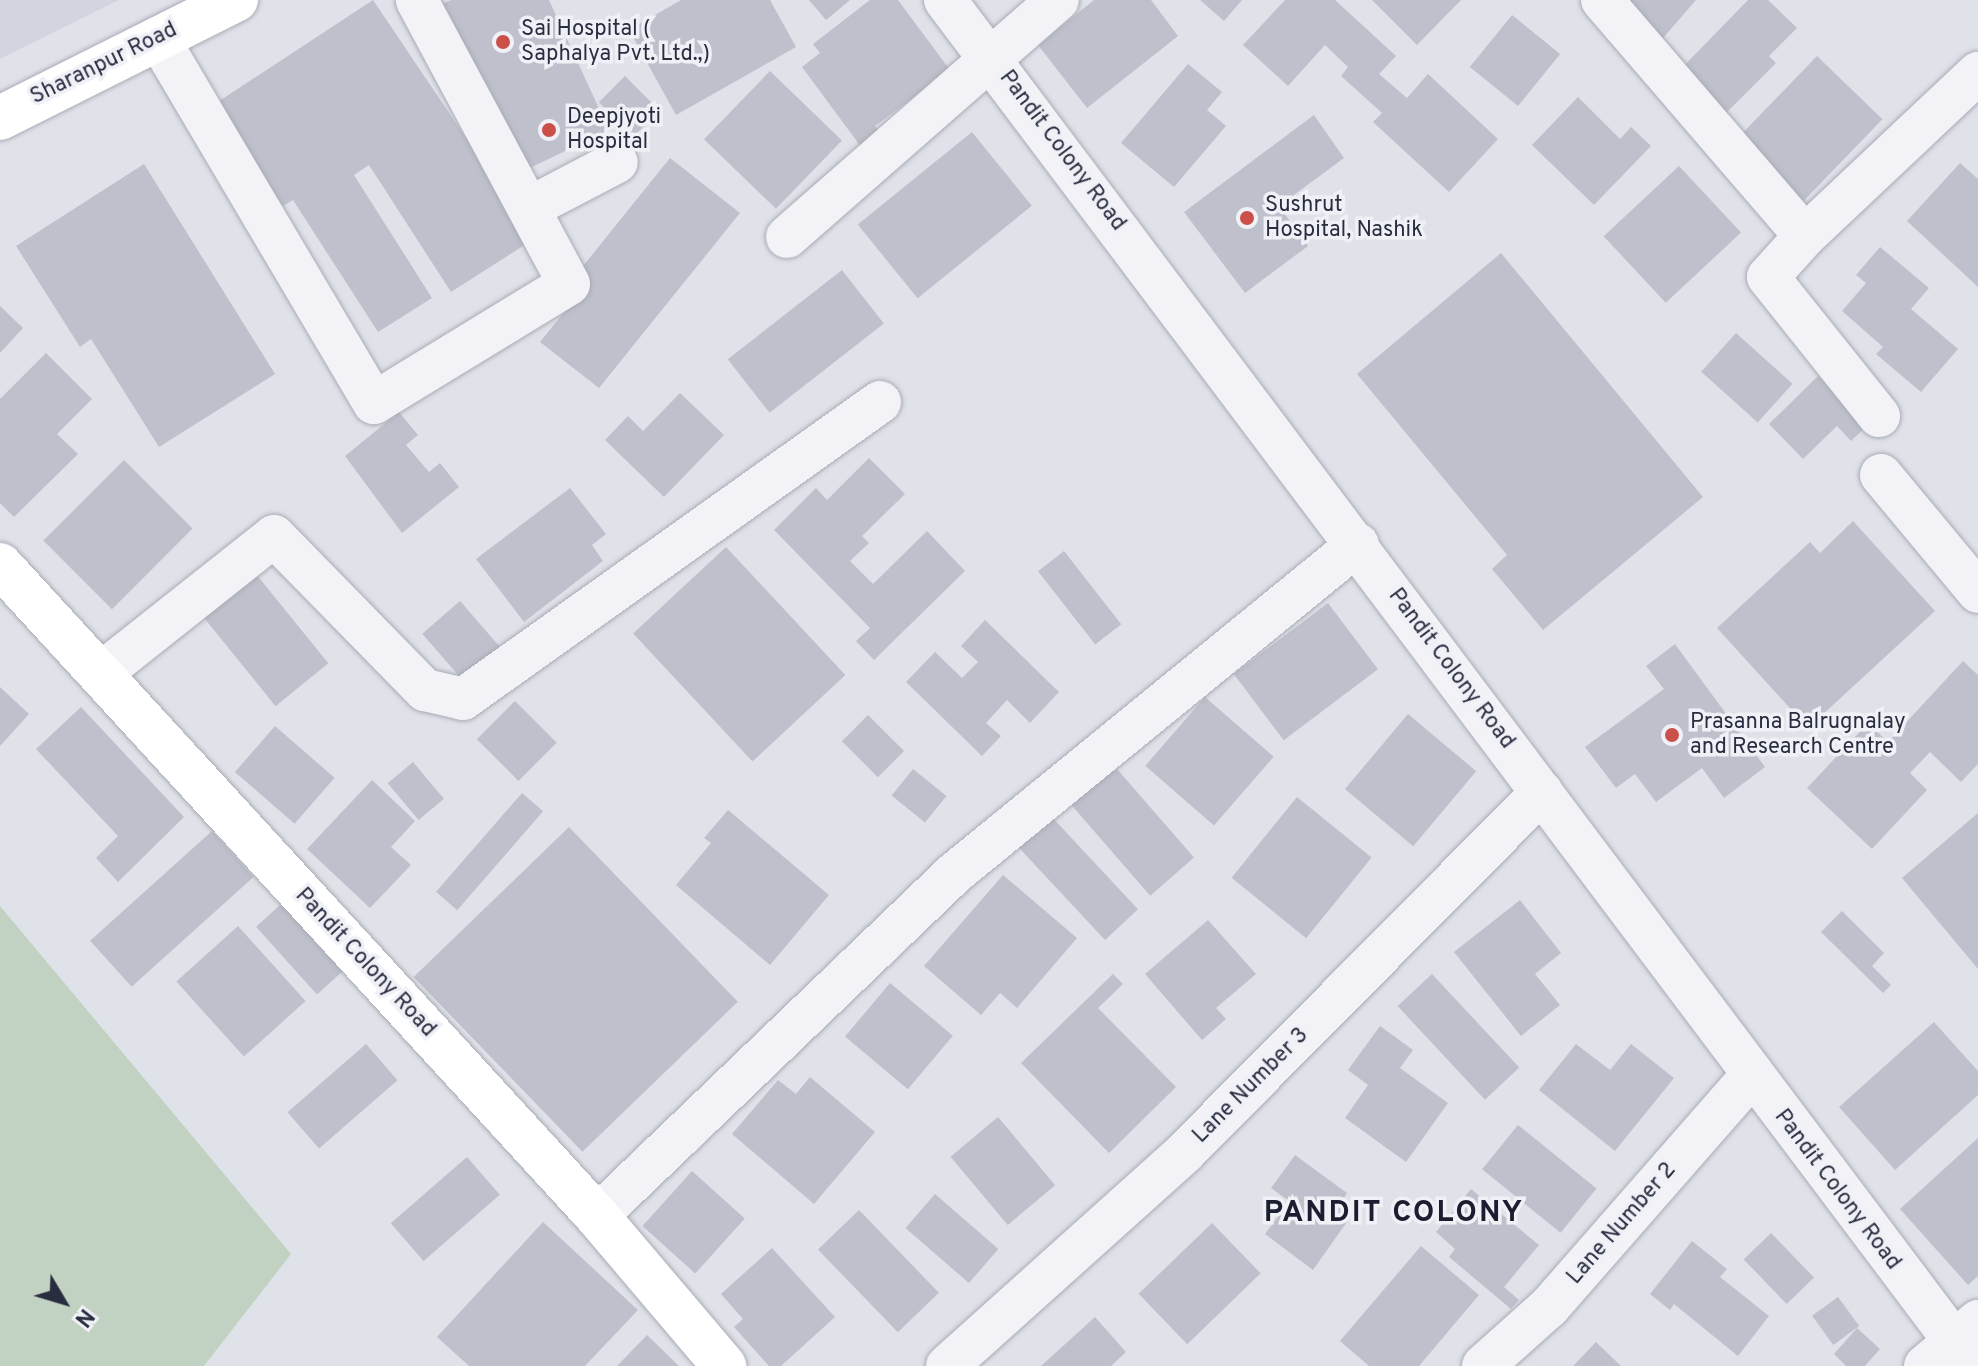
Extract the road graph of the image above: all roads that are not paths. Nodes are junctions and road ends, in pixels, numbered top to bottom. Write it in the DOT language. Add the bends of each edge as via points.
graph roads {
  1 [pos="236,0"];
  2 [pos="417,0"];
  3 [pos="945,0"];
  4 [pos="1058,0"];
  5 [pos="1602,0"];
  6 [pos="158,38"];
  7 [pos="990,56"];
  8 [pos="1978,73"];
  9 [pos="5,113"];
  10 [pos="617,162"];
  11 [pos="529,208"];
  12 [pos="1805,236"];
  13 [pos="787,237"];
  14 [pos="880,402"];
  15 [pos="1879,416"];
  16 [pos="1881,475"];
  17 [pos="1358,544"];
  18 [pos="0,565"];
  19 [pos="1978,592"];
  20 [pos="100,674"];
  21 [pos="1542,792"];
  22 [pos="1752,1075"];
  23 [pos="597,1216"];
  24 [pos="1957,1349"];
  25 [pos="724,1366"];
  26 [pos="947,1366"];
  27 [pos="1483,1366"];
  1 -- 6 [label="street, Sharanpur Road"];
  2 -- 11 [label="street"];
  3 -- 7 [label="street, Pandit Colony Road"];
  4 -- 7 [label="street"];
  5 -- 12 [label="street"];
  6 -- 9 [label="street, Sharanpur Road"];
  6 -- 11 [label="street" via="374,403 569,284"];
  7 -- 13 [label="street"];
  7 -- 17 [label="street, Pandit Colony Road"];
  8 -- 12 [label="street"];
  10 -- 11 [label="street"];
  12 -- 15 [label="street" via="1768,277"];
  14 -- 20 [label="street" via="463,699 425,690 274,536"];
  16 -- 19 [label="street"];
  17 -- 21 [label="street, Pandit Colony Road"];
  17 -- 23 [label="street" via="951,876"];
  18 -- 20 [label="street, Pandit Colony Road"];
  20 -- 23 [label="street, Pandit Colony Road"];
  21 -- 22 [label="street, Pandit Colony Road"];
  21 -- 26 [label="street, Lane Number 3" via="1184,1153"];
  22 -- 24 [label="street, Pandit Colony Road"];
  22 -- 27 [label="street, Lane Number 2" via="1549,1307"];
  23 -- 25 [label="street, Pandit Colony Road"];
}
